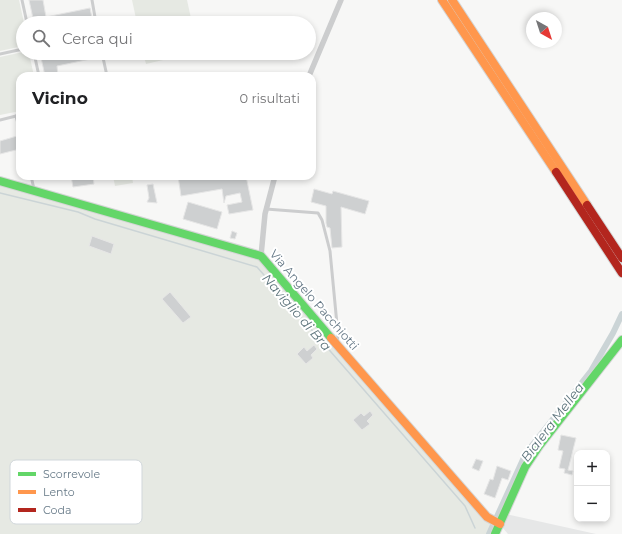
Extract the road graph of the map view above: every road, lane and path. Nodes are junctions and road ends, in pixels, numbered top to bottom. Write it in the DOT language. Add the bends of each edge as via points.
graph roads {
  1 [pos="22,0"];
  2 [pos="92,0"];
  3 [pos="340,0"];
  4 [pos="442,0"];
  5 [pos="452,0"];
  6 [pos="25,16"];
  7 [pos="95,16"];
  8 [pos="16,51"];
  9 [pos="0,54"];
  10 [pos="316,59"];
  11 [pos="36,60"];
  12 [pos="104,60"];
  13 [pos="316,60"];
  14 [pos="38,72"];
  15 [pos="106,72"];
  16 [pos="311,72"];
  17 [pos="16,116"];
  18 [pos="0,120"];
  19 [pos="32,180"];
  20 [pos="274,180"];
  21 [pos="0,181"];
  22 [pos="34,191"];
  23 [pos="266,209"];
  24 [pos="261,256"];
  25 [pos="618,256"];
  26 [pos="622,273"];
  27 [pos="622,340"];
  28 [pos="337,345"];
  29 [pos="496,522"];
  30 [pos="495,534"];
  1 -- 6 [label="lane"];
  2 -- 7 [label="lane"];
  3 -- 10 [label="street"];
  4 -- 25 [label="main road"];
  5 -- 25 [label="main road"];
  8 -- 9 [label="lane"];
  11 -- 14 [label="lane"];
  12 -- 15 [label="lane"];
  13 -- 16 [label="street"];
  17 -- 18 [label="lane"];
  19 -- 22 [label="lane"];
  20 -- 23 [label="street"];
  21 -- 22 [label="main road, Via Angelo Pacchiotti"];
  22 -- 24 [label="main road, Via Angelo Pacchiotti"];
  23 -- 24 [label="street"];
  23 -- 28 [label="lane" via="318,213 322,220 330,251"];
  24 -- 28 [label="main road, Via Angelo Pacchiotti"];
  25 -- 26 [label="main road"];
  27 -- 29 [label="main road" via="539,446"];
  28 -- 29 [label="main road, Via Angelo Pacchiotti" via="487,517"];
  29 -- 30 [label="main road"];
}
